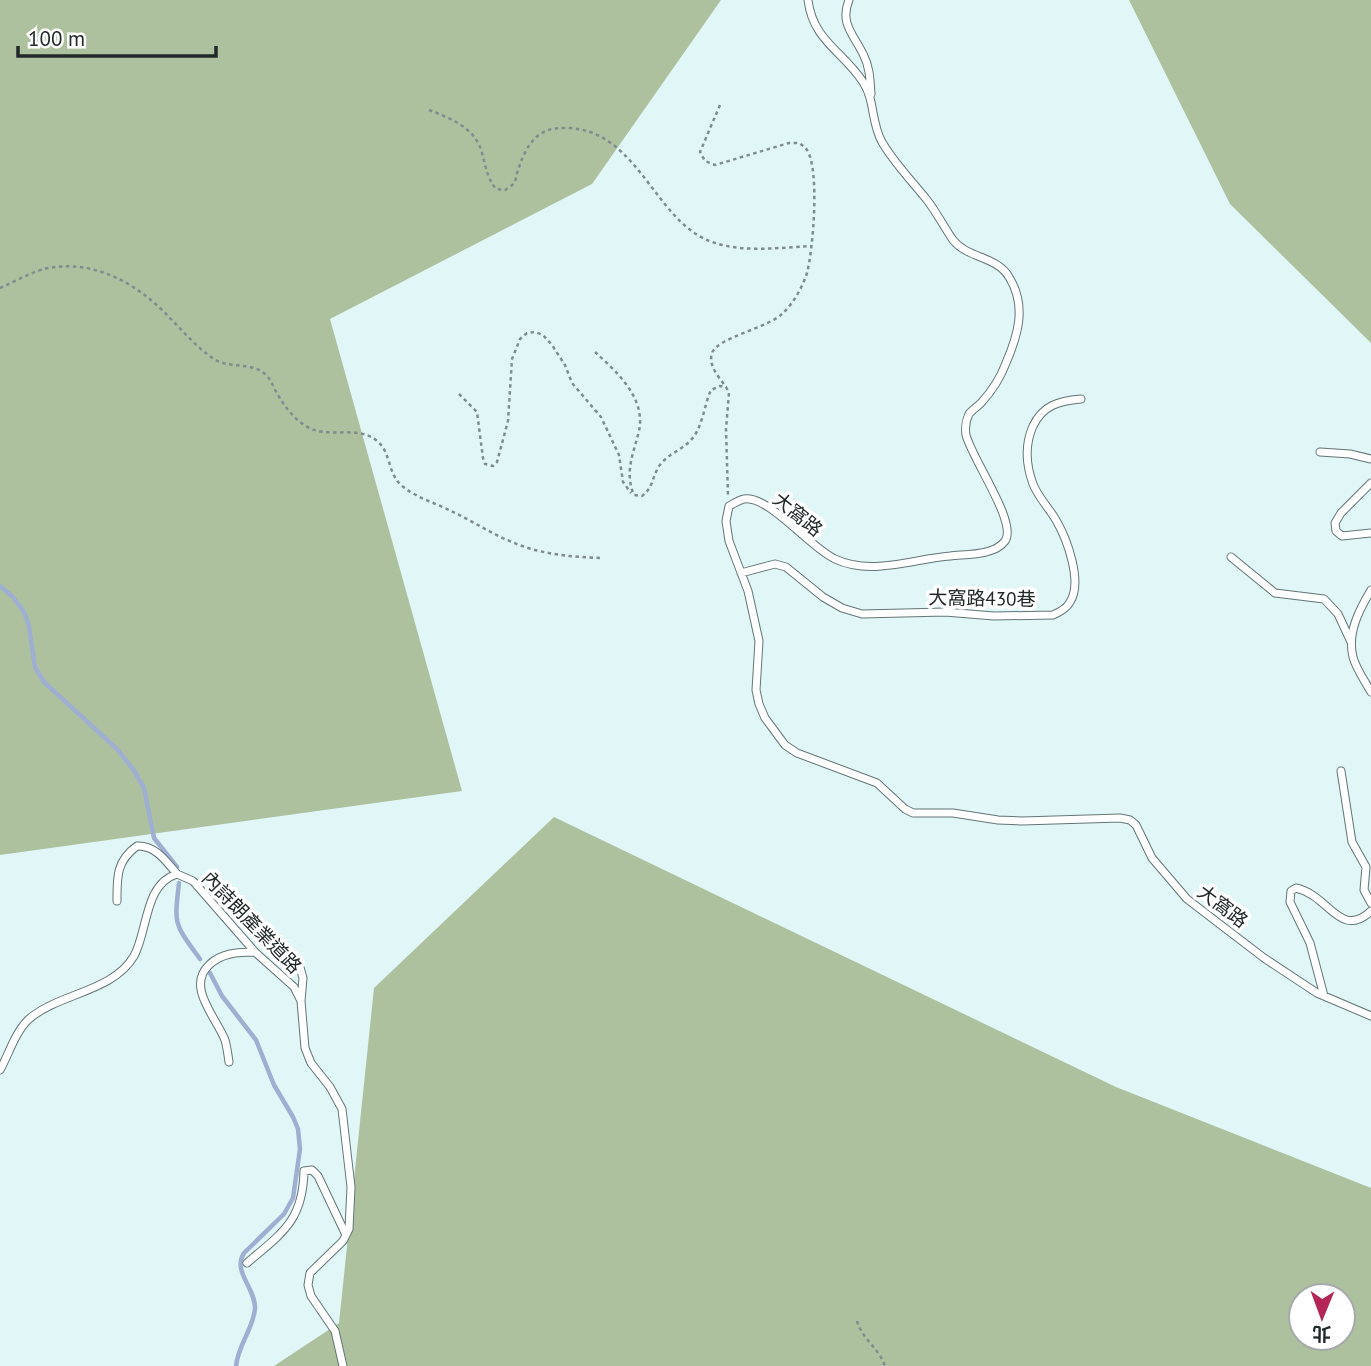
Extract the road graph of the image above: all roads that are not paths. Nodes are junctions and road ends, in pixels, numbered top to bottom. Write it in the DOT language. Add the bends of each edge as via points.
graph roads {
  1 [pos="808,0"];
  2 [pos="849,0"];
  3 [pos="871,98"];
  4 [pos="1081,399"];
  5 [pos="1320,452"];
  6 [pos="1371,459"];
  7 [pos="1371,483"];
  8 [pos="1371,533"];
  9 [pos="1231,556"];
  10 [pos="741,573"];
  11 [pos="1371,590"];
  12 [pos="1351,642"];
  13 [pos="1371,692"];
  14 [pos="1341,771"];
  15 [pos="175,875"];
  16 [pos="117,901"];
  17 [pos="1371,903"];
  18 [pos="241,904"];
  19 [pos="1371,911"];
  20 [pos="255,952"];
  21 [pos="1324,996"];
  22 [pos="301,1002"];
  23 [pos="1371,1016"];
  24 [pos="229,1062"];
  25 [pos="0,1070"];
  26 [pos="346,1235"];
  27 [pos="247,1263"];
  28 [pos="343,1366"];
  1 -- 3 [label="lane, 大窩路" via="810,16 821,35 863,81"];
  2 -- 3 [label="lane" via="847,28 869,70"];
  3 -- 10 [label="lane, 大窩路" via="881,140 954,242 1002,269 1018,298 1020,318 1011,351 993,389 969,414 965,425 973,454 1009,528 1005,541 993,550 897,565 858,565 818,550 771,509 744,499 729,506 726,521"];
  4 -- 10 [label="lane, 大窩路430巷" via="1062,400 1045,408 1030,434 1027,461 1033,485 1067,541 1075,579 1070,604 1062,611 995,616 862,614 823,597 786,567 775,564"];
  5 -- 6 [label="lane"];
  7 -- 8 [label="lane" via="1335,523 1342,536"];
  9 -- 12 [label="lane" via="1275,593 1324,599 1338,614"];
  10 -- 21 [label="lane, 大窩路" via="759,641 759,704 785,745 877,783 913,813 1022,821 1130,820 1141,832 1152,858 1187,899 1264,958"];
  11 -- 12 [label="lane" via="1357,615"];
  12 -- 13 [label="lane" via="1353,659"];
  14 -- 17 [label="lane" via="1352,842 1366,867 1364,890"];
  15 -- 16 [label="lane" via="158,852 137,846 120,864"];
  15 -- 20 [label="lane, 內詩朗產業道路" via="193,881"];
  15 -- 25 [label="lane, 內詩朗產業道路" via="159,886 153,897 133,958 96,986 64,998 28,1020"];
  18 -- 22 [label="lane" via="266,939 299,964"];
  19 -- 21 [label="lane" via="1350,922 1306,890 1291,891 1290,902 1310,943"];
  20 -- 22 [label="lane, 內詩朗產業道路" via="288,980"];
  20 -- 24 [label="lane" via="214,960 202,972 202,996 224,1038"];
  21 -- 23 [label="lane, 大窩路"];
  22 -- 26 [label="lane, 內詩朗產業道路" via="305,1048 342,1110 351,1187"];
  26 -- 27 [label="lane" via="318,1176 312,1170 304,1171 302,1202 288,1226"];
  26 -- 28 [label="lane" via="310,1273 307,1285 335,1331"];
}
